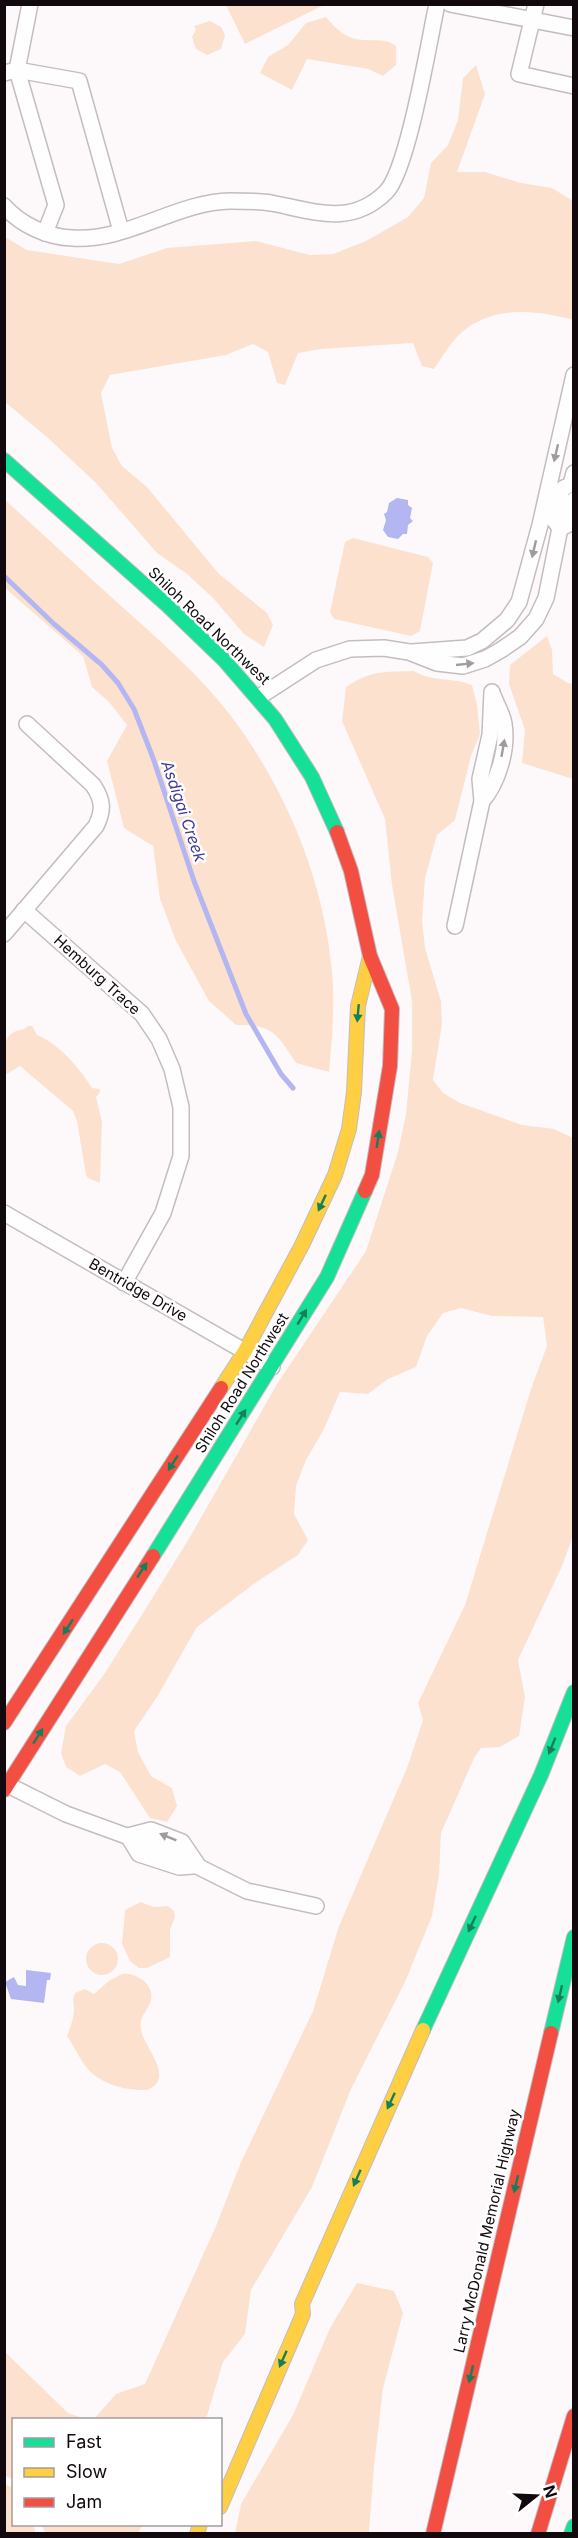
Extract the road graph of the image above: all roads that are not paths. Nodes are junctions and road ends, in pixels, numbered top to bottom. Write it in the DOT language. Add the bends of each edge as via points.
graph roads {
  1 [pos="30,4"];
  2 [pos="436,4"];
  3 [pos="450,4"];
  4 [pos="534,12"];
  5 [pos="573,28"];
  6 [pos="11,72"];
  7 [pos="573,86"];
  8 [pos="4,206"];
  9 [pos="121,231"];
  10 [pos="45,233"];
  11 [pos="573,375"];
  12 [pos="4,460"];
  13 [pos="573,489"];
  14 [pos="409,652"];
  15 [pos="259,697"];
  16 [pos="27,724"];
  17 [pos="482,801"];
  18 [pos="24,910"];
  19 [pos="455,926"];
  20 [pos="4,934"];
  21 [pos="370,956"];
  22 [pos="4,1213"];
  23 [pos="124,1283"];
  24 [pos="245,1351"];
  25 [pos="272,1367"];
  26 [pos="573,1692"];
  27 [pos="4,1723"];
  28 [pos="5,1786"];
  29 [pos="128,1836"];
  30 [pos="198,1865"];
  31 [pos="316,1906"];
  32 [pos="573,1937"];
  33 [pos="302,2304"];
  34 [pos="288,2310"];
  35 [pos="573,2416"];
  36 [pos="222,2502"];
  37 [pos="573,2526"];
  38 [pos="434,2534"];
  39 [pos="538,2534"];
  40 [pos="571,2534"];
  1 -- 6 [label="street"];
  2 -- 9 [label="street" via="402,162 389,189 377,200 348,214 268,202 228,201"];
  3 -- 4 [label="street"];
  4 -- 5 [label="street"];
  4 -- 7 [label="street" via="519,74"];
  6 -- 9 [label="street" via="79,81"];
  6 -- 10 [label="street" via="56,205"];
  8 -- 10 [label="street" via="23,223"];
  9 -- 10 [label="street" via="72,238"];
  11 -- 14 [label="street, one-way" via="519,602 507,620 474,645"];
  12 -- 15 [label="main road, Shiloh Road Northwest" via="167,605"];
  14 -- 13 [label="street, one-way" via="437,663 463,666 485,660 520,637 536,619 546,598 560,528 554,520 562,489"];
  14 -- 15 [label="street" via="367,648 334,654 316,660"];
  15 -- 21 [label="main road, Shiloh Road Northwest" via="299,754 338,835 354,882"];
  16 -- 18 [label="street" via="93,785 103,808 96,826"];
  17 -- 17 [label="street, one-way" via="489,793 505,746 504,722 492,692 490,735 480,779"];
  17 -- 19 [label="street"];
  18 -- 20 [label="street"];
  18 -- 23 [label="street, Hemburg Trace" via="142,1014 172,1069 182,1107 181,1156 163,1213"];
  21 -- 24 [label="main road, Shiloh Road Northwest, one-way" via="358,1006 349,1129 335,1174"];
  25 -- 21 [label="main road, Shiloh Road Northwest, one-way" via="327,1277 372,1175 390,1066 392,1009"];
  22 -- 23 [label="street, Bentridge Drive"];
  23 -- 24 [label="street, Bentridge Drive"];
  24 -- 25 [label="street, Bentridge Drive"];
  24 -- 27 [label="main road, Shiloh Road Northwest, one-way"];
  28 -- 25 [label="main road, Shiloh Road Northwest, one-way"];
  26 -- 33 [label="main road, one-way" via="541,1774"];
  28 -- 29 [label="street"];
  29 -- 30 [label="street" via="139,1854 179,1867"];
  30 -- 29 [label="street, one-way" via="182,1842 151,1830"];
  30 -- 31 [label="street" via="247,1891"];
  32 -- 38 [label="main road, Larry McDonald Memorial Highway, one-way"];
  33 -- 34 [label="main road"];
  33 -- 36 [label="main road, one-way" via="303,2314"];
  35 -- 39 [label="main road"];
  37 -- 40 [label="main road"];
}
